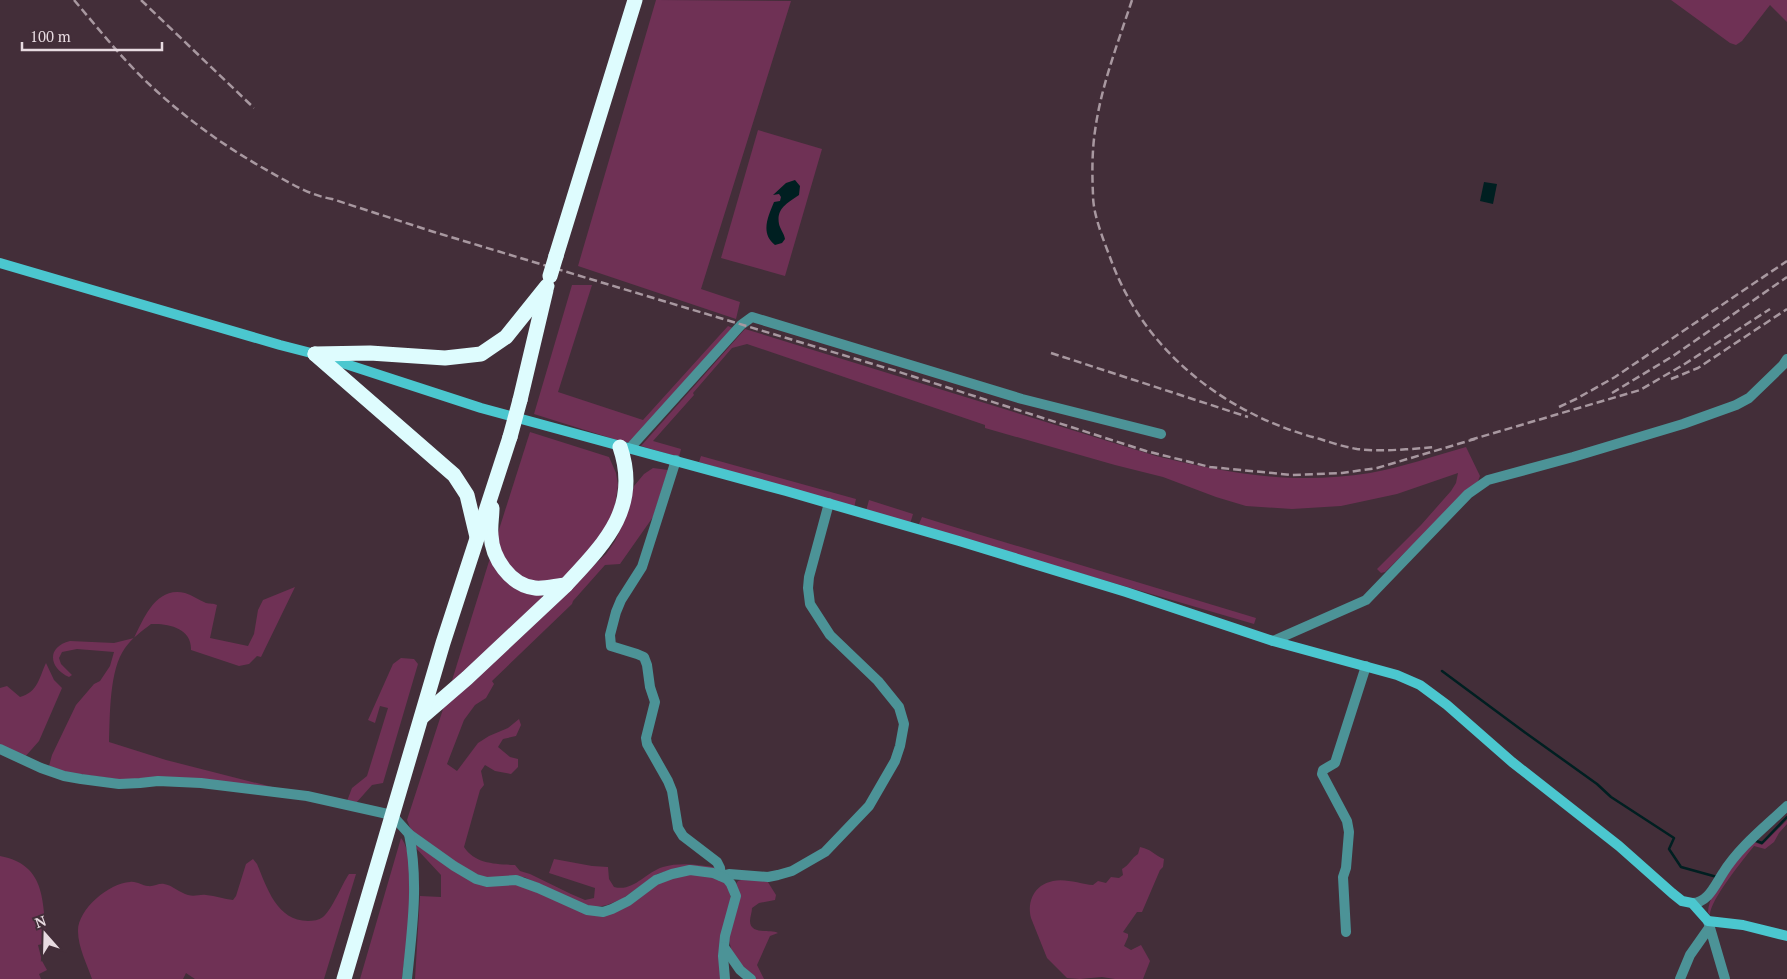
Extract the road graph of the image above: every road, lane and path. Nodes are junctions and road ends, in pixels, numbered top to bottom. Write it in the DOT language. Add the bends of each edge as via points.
graph roads {
  1 [pos="635,0"];
  2 [pos="0,263"];
  3 [pos="548,281"];
  4 [pos="315,354"];
  5 [pos="1787,358"];
  6 [pos="1161,434"];
  7 [pos="625,448"];
  8 [pos="676,460"];
  9 [pos="494,486"];
  10 [pos="829,503"];
  11 [pos="477,537"];
  12 [pos="566,585"];
  13 [pos="1273,641"];
  14 [pos="1366,666"];
  15 [pos="423,716"];
  16 [pos="0,749"];
  17 [pos="1787,806"];
  18 [pos="392,815"];
  19 [pos="408,834"];
  20 [pos="720,876"];
  21 [pos="1692,903"];
  22 [pos="1709,924"];
  23 [pos="1346,932"];
  24 [pos="1787,936"];
  25 [pos="724,947"];
  26 [pos="344,979"];
  27 [pos="407,979"];
  28 [pos="725,979"];
  29 [pos="751,979"];
  30 [pos="1680,979"];
  31 [pos="1725,979"];
  1 -- 3 [label="highway, bridge"];
  2 -- 4 [label="street"];
  3 -- 4 [label="highway" via="506,337 481,354 446,358 370,353"];
  3 -- 9 [label="highway, bridge" via="520,400"];
  4 -- 7 [label="street" via="481,408"];
  4 -- 11 [label="highway" via="454,475 466,495"];
  5 -- 13 [label="street" via="1749,398 1736,404 1682,424 1488,480 1468,494 1366,600"];
  6 -- 7 [label="street" via="1022,399 752,317"];
  7 -- 8 [label="street"];
  7 -- 12 [label="highway" via="627,472 619,517 596,552"];
  8 -- 10 [label="street"];
  8 -- 20 [label="street" via="642,568 621,600 610,639 611,646 644,657 655,702 647,744 672,791 678,828 683,836 717,862"];
  9 -- 11 [label="highway"];
  9 -- 12 [label="highway" via="491,535 493,551 503,568 517,581 533,588"];
  10 -- 13 [label="street" via="1116,589"];
  10 -- 20 [label="street" via="809,577 810,604 830,636 893,699 903,716 902,740 895,760 869,806 825,852 792,871 778,875"];
  11 -- 15 [label="highway"];
  12 -- 15 [label="highway"];
  13 -- 14 [label="street"];
  14 -- 21 [label="street" via="1410,680 1431,692 1672,893 1682,901"];
  14 -- 23 [label="street" via="1335,763 1322,774 1347,821 1349,832 1343,877"];
  15 -- 18 [label="highway"];
  16 -- 18 [label="street" via="41,768 81,779 119,784 158,780 307,796"];
  17 -- 21 [label="street" via="1733,859 1704,900"];
  18 -- 19 [label="street"];
  18 -- 26 [label="highway"];
  19 -- 20 [label="street" via="476,879 487,882 516,880 595,912 620,906 656,880 672,874 699,870"];
  19 -- 27 [label="street" via="414,867 414,905"];
  20 -- 25 [label="street" via="731,884 736,896"];
  21 -- 22 [label="street"];
  22 -- 24 [label="street" via="1743,925"];
  22 -- 30 [label="street"];
  22 -- 31 [label="street"];
  25 -- 28 [label="street"];
  25 -- 29 [label="street" via="740,970"];
}
